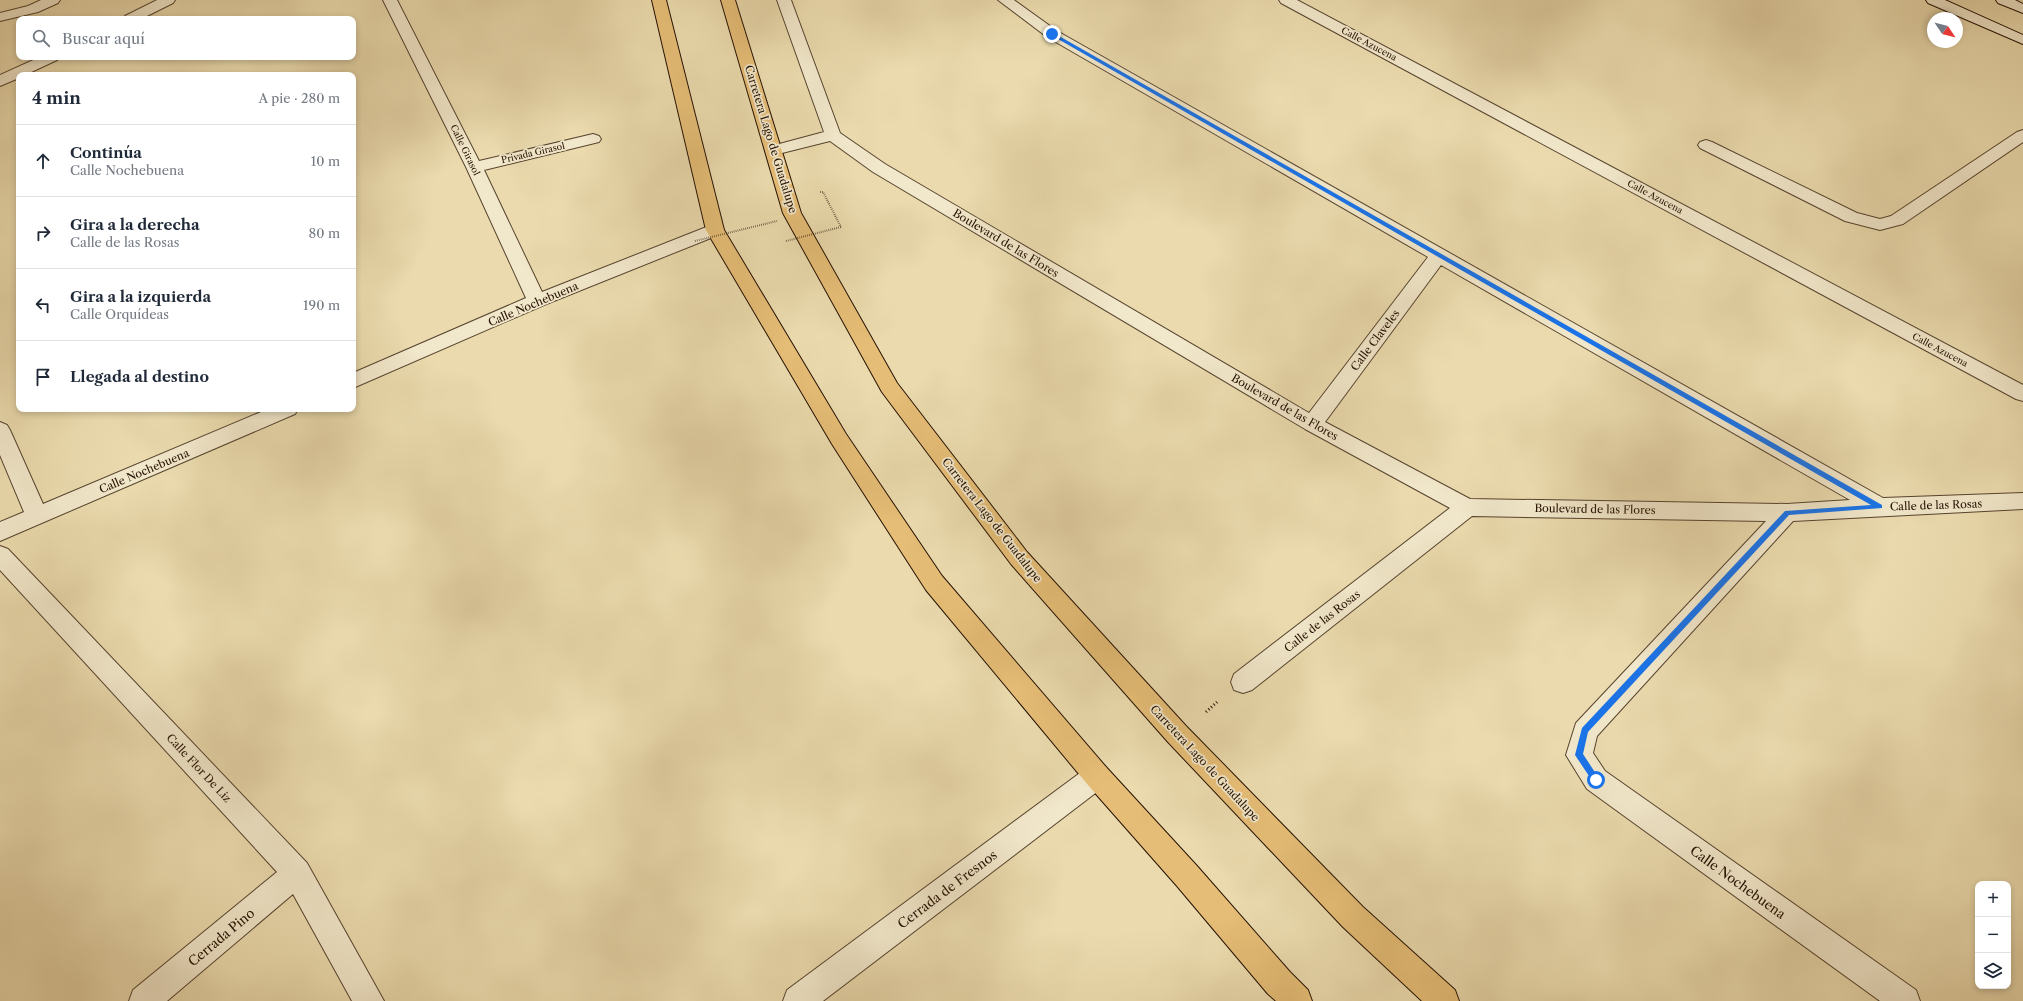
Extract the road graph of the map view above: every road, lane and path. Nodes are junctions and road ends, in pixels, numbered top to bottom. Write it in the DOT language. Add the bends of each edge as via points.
graph roads {
  1 [pos="53,0"];
  2 [pos="168,0"];
  3 [pos="390,0"];
  4 [pos="659,0"];
  5 [pos="728,0"];
  6 [pos="784,0"];
  7 [pos="1005,0"];
  8 [pos="1286,0"];
  9 [pos="1933,0"];
  10 [pos="2002,0"];
  11 [pos="2023,10"];
  12 [pos="136,16"];
  13 [pos="0,17"];
  14 [pos="2023,40"];
  15 [pos="46,60"];
  16 [pos="20,72"];
  17 [pos="16,74"];
  18 [pos="0,81"];
  19 [pos="833,135"];
  20 [pos="2023,135"];
  21 [pos="593,139"];
  22 [pos="1706,145"];
  23 [pos="774,150"];
  24 [pos="474,167"];
  25 [pos="823,192"];
  26 [pos="777,221"];
  27 [pos="715,230"];
  28 [pos="695,241"];
  29 [pos="786,241"];
  30 [pos="1439,255"];
  31 [pos="537,301"];
  32 [pos="356,380"];
  33 [pos="2023,394"];
  34 [pos="281,412"];
  35 [pos="1312,424"];
  36 [pos="0,430"];
  37 [pos="2023,501"];
  38 [pos="1467,507"];
  39 [pos="1880,507"];
  40 [pos="1787,512"];
  41 [pos="37,518"];
  42 [pos="0,532"];
  43 [pos="0,555"];
  44 [pos="1243,682"];
  45 [pos="1177,734"];
  46 [pos="1097,776"];
  47 [pos="297,873"];
  48 [pos="144,1001"];
  49 [pos="369,1001"];
  50 [pos="798,1001"];
  51 [pos="1297,1001"];
  52 [pos="1444,1001"];
  53 [pos="1906,1001"];
  1 -- 13 [label="street" via="33,9"];
  2 -- 12 [label="street"];
  3 -- 24 [label="street, Calle Girasol"];
  4 -- 27 [label="main road"];
  5 -- 23 [label="main road, Carretera Lago de Guadalupe"];
  6 -- 19 [label="street"];
  7 -- 30 [label="street" via="1052,34"];
  8 -- 33 [label="street, Calle Azucena"];
  9 -- 14 [label="street"];
  10 -- 11 [label="street"];
  15 -- 16 [label="street"];
  17 -- 18 [label="street"];
  19 -- 23 [label="street"];
  19 -- 35 [label="street, Boulevard de las Flores" via="879,168"];
  20 -- 22 [label="street" via="1897,220 1880,225 1851,217"];
  21 -- 24 [label="street, Privada Girasol"];
  23 -- 45 [label="main road, Carretera Lago de Guadalupe" via="792,213 889,386 1019,558"];
  24 -- 31 [label="street, Calle Girasol"];
  25 -- 29 [label="path, bridge" via="841,227"];
  26 -- 28 [label="path, bridge"];
  27 -- 31 [label="street, Calle Nochebuena"];
  27 -- 46 [label="main road" via="839,439 934,583"];
  30 -- 35 [label="street, Calle Claveles"];
  30 -- 39 [label="street"];
  31 -- 32 [label="street, Calle Nochebuena"];
  34 -- 41 [label="street, Calle Nochebuena"];
  35 -- 38 [label="street, Boulevard de las Flores"];
  36 -- 41 [label="street"];
  37 -- 39 [label="street, Calle de las Rosas"];
  38 -- 40 [label="street, Boulevard de las Flores"];
  38 -- 44 [label="street, Calle de las Rosas"];
  39 -- 40 [label="street, Calle de las Rosas"];
  40 -- 53 [label="street, Calle Nochebuena" via="1585,731 1579,755 1596,780"];
  41 -- 42 [label="street, Calle Nochebuena"];
  43 -- 47 [label="street, Calle Flor De Liz"];
  44 -- 45 [label="path"];
  45 -- 52 [label="main road, Carretera Lago de Guadalupe" via="1353,917"];
  46 -- 50 [label="street, Cerrada de Fresnos"];
  46 -- 51 [label="main road" via="1278,983"];
  47 -- 48 [label="street, Cerrada Pino"];
  47 -- 49 [label="street, Calle Flor De Liz"];
}
